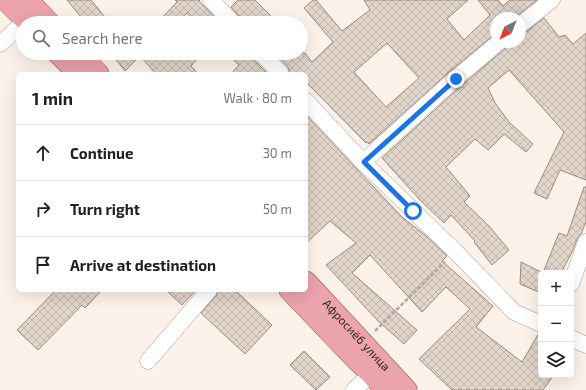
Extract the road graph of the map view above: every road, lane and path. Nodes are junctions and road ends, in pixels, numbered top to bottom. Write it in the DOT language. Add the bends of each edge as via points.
graph roads {
  1 [pos="5,0"];
  2 [pos="212,0"];
  3 [pos="552,0"];
  4 [pos="28,16"];
  5 [pos="227,16"];
  6 [pos="526,20"];
  7 [pos="16,31"];
  8 [pos="0,44"];
  9 [pos="492,48"];
  10 [pos="64,60"];
  11 [pos="86,60"];
  12 [pos="268,60"];
  13 [pos="76,72"];
  14 [pos="97,72"];
  15 [pos="279,72"];
  16 [pos="308,103"];
  17 [pos="364,162"];
  18 [pos="586,242"];
  19 [pos="456,252"];
  20 [pos="574,276"];
  21 [pos="308,283"];
  22 [pos="207,292"];
  23 [pos="291,292"];
  24 [pos="538,323"];
  25 [pos="574,339"];
  26 [pos="363,343"];
  27 [pos="586,345"];
  28 [pos="148,361"];
  29 [pos="371,374"];
  30 [pos="354,390"];
  31 [pos="385,390"];
  32 [pos="407,390"];
  1 -- 4 [label="main road"];
  2 -- 5 [label="street"];
  3 -- 6 [label="street"];
  7 -- 8 [label="street"];
  9 -- 17 [label="street"];
  10 -- 13 [label="main road"];
  11 -- 14 [label="main road"];
  12 -- 15 [label="street"];
  16 -- 17 [label="street"];
  17 -- 19 [label="street"];
  18 -- 20 [label="street"];
  19 -- 24 [label="street" via="514,312"];
  19 -- 26 [label="path"];
  21 -- 26 [label="main road, Афросиёб улица"];
  22 -- 28 [label="street"];
  23 -- 29 [label="main road, Афросиёб улица"];
  25 -- 27 [label="street"];
  26 -- 32 [label="main road, Афросиёб улица"];
  29 -- 30 [label="street"];
  29 -- 31 [label="main road, Афросиёб улица"];
}
